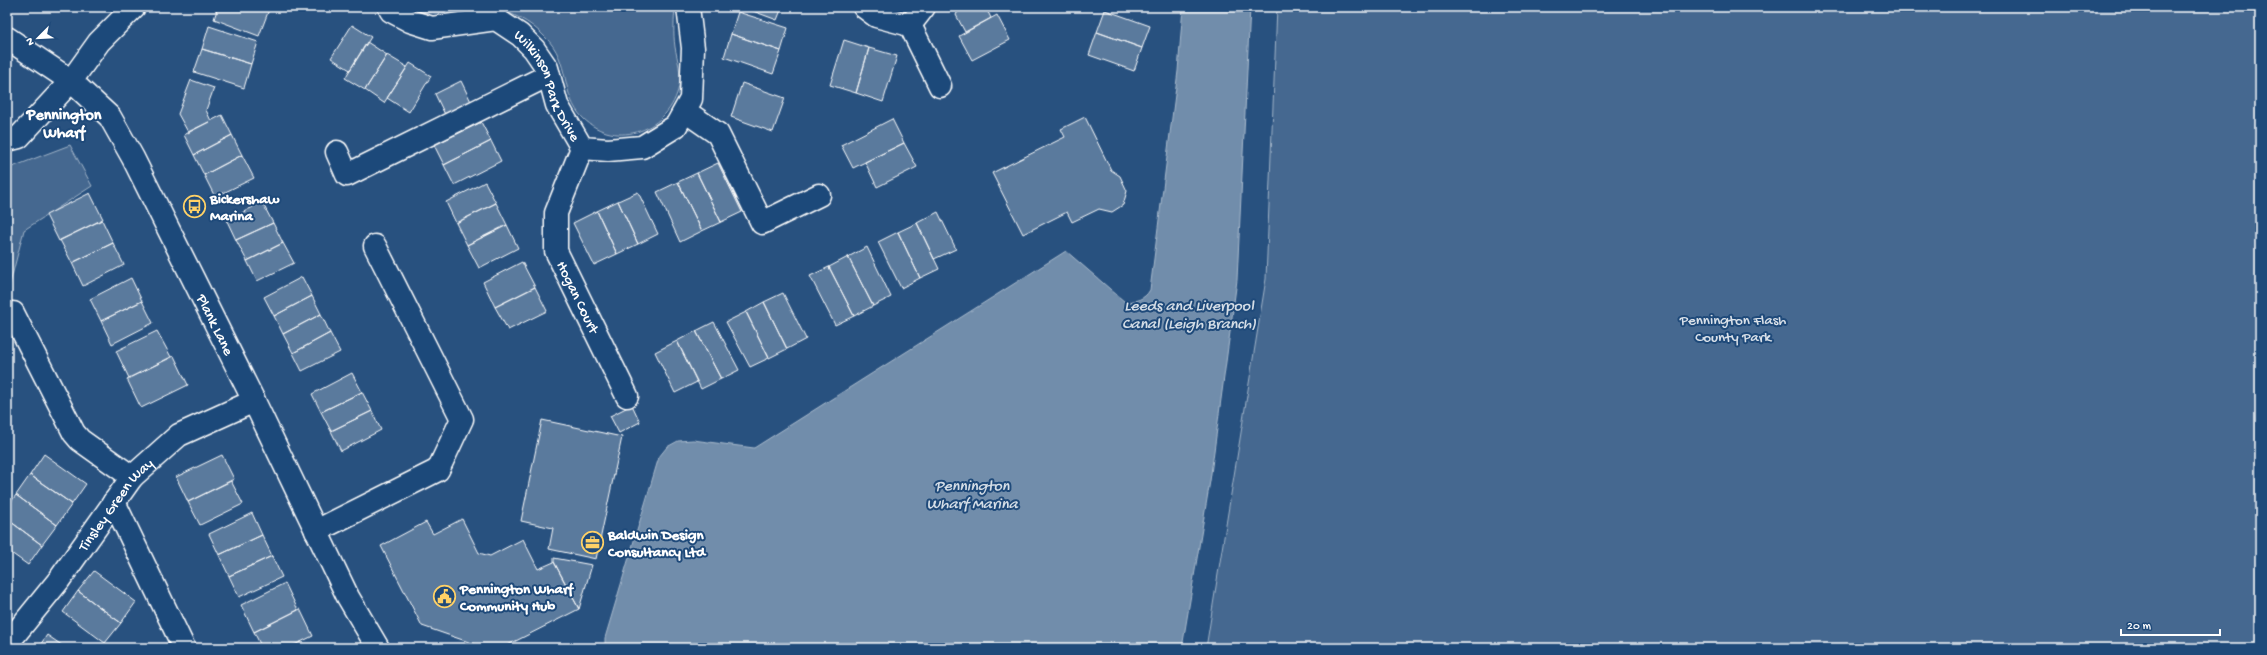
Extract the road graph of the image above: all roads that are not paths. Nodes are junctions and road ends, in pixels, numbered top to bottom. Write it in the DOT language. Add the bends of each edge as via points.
graph roads {
  1 [pos="134,7"];
  2 [pos="389,7"];
  3 [pos="688,7"];
  4 [pos="864,7"];
  5 [pos="924,7"];
  6 [pos="910,25"];
  7 [pos="7,38"];
  8 [pos="549,74"];
  9 [pos="71,81"];
  10 [pos="940,86"];
  11 [pos="685,111"];
  12 [pos="7,140"];
  13 [pos="582,148"];
  14 [pos="337,152"];
  15 [pos="819,195"];
  16 [pos="375,246"];
  17 [pos="13,313"];
  18 [pos="628,396"];
  19 [pos="254,401"];
  20 [pos="132,477"];
  21 [pos="114,502"];
  22 [pos="316,531"];
  23 [pos="7,644"];
  24 [pos="184,648"];
  25 [pos="378,648"];
  1 -- 9 [label="street" via="99,42"];
  2 -- 8 [label="street, Wilkinson Park Drive" via="391,11 410,22 432,28 496,20 520,35 534,49"];
  3 -- 11 [label="street, Wilkinson Park Drive" via="693,56 691,99"];
  4 -- 6 [label="street" via="876,16"];
  5 -- 6 [label="street"];
  6 -- 10 [label="street"];
  7 -- 9 [label="street, Plank Lane"];
  8 -- 13 [label="street, Wilkinson Park Drive" via="557,105"];
  8 -- 14 [label="street" via="348,174"];
  9 -- 12 [label="street" via="18,137"];
  9 -- 19 [label="street, Plank Lane" via="110,117"];
  11 -- 13 [label="street, Wilkinson Park Drive" via="676,126 642,147 608,150"];
  11 -- 15 [label="street" via="718,134 762,223"];
  13 -- 18 [label="street, Hogan Court" via="556,213 556,251"];
  16 -- 22 [label="street" via="462,419 438,470"];
  17 -- 20 [label="street" via="74,433"];
  19 -- 20 [label="street, Tinsley Green Way" via="179,435"];
  19 -- 22 [label="street, Plank Lane"];
  20 -- 21 [label="street, Tinsley Green Way"];
  21 -- 23 [label="street, Tinsley Green Way" via="59,580"];
  21 -- 24 [label="street"];
  22 -- 25 [label="street, Plank Lane" via="348,597"];
}
